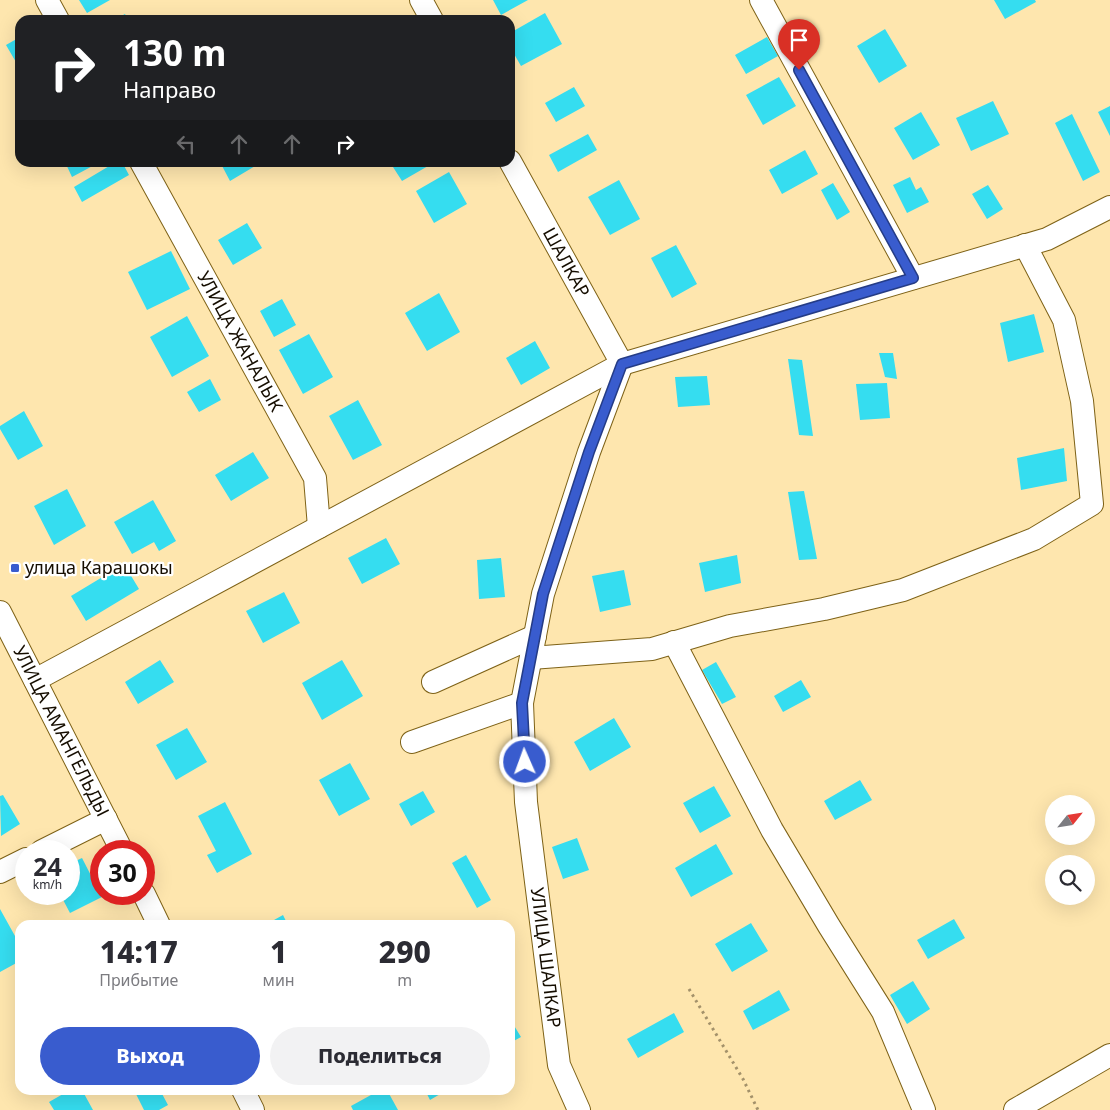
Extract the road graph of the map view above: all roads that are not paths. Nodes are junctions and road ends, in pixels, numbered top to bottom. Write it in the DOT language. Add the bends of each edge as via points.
graph roads {
  1 [pos="47,0"];
  2 [pos="421,0"];
  3 [pos="761,0"];
  4 [pos="55,15"];
  5 [pos="429,15"];
  6 [pos="144,167"];
  7 [pos="513,167"];
  8 [pos="1110,207"];
  9 [pos="1025,245"];
  10 [pos="913,278"];
  11 [pos="622,364"];
  12 [pos="319,527"];
  13 [pos="0,612"];
  14 [pos="534,636"];
  15 [pos="674,642"];
  16 [pos="531,658"];
  17 [pos="35,680"];
  18 [pos="433,682"];
  19 [pos="522,703"];
  20 [pos="412,742"];
  21 [pos="106,819"];
  22 [pos="64,840"];
  23 [pos="116,840"];
  24 [pos="15,864"];
  25 [pos="0,872"];
  26 [pos="150,905"];
  27 [pos="157,920"];
  28 [pos="1109,1057"];
  29 [pos="246,1095"];
  30 [pos="253,1110"];
  31 [pos="579,1110"];
  32 [pos="924,1110"];
  33 [pos="1015,1110"];
  1 -- 4 [label="street"];
  2 -- 5 [label="street"];
  3 -- 10 [label="street"];
  6 -- 12 [label="street, УЛИЦА ЖАНАЛЫК" via="315,478"];
  7 -- 11 [label="street, ШАЛКАР"];
  8 -- 9 [label="street" via="1046,239"];
  9 -- 10 [label="street"];
  9 -- 15 [label="street" via="1064,320 1082,401 1092,504 1034,539 903,590 824,609 730,626"];
  10 -- 11 [label="street"];
  11 -- 12 [label="street"];
  11 -- 14 [label="street, УЛИЦА ШАЛКАР" via="589,452 546,586"];
  12 -- 17 [label="street"];
  13 -- 17 [label="street, УЛИЦА АМАНГЕЛЬДЫ"];
  14 -- 16 [label="street, УЛИЦА ШАЛКАР"];
  14 -- 18 [label="street"];
  15 -- 16 [label="street" via="652,649"];
  15 -- 32 [label="street" via="772,830 883,1012"];
  16 -- 19 [label="street, УЛИЦА ШАЛКАР"];
  17 -- 21 [label="street, УЛИЦА АМАНГЕЛЬДЫ"];
  19 -- 20 [label="street"];
  19 -- 31 [label="street, УЛИЦА ШАЛКАР" via="526,802 559,1065"];
  21 -- 22 [label="street"];
  21 -- 23 [label="street, УЛИЦА АМАНГЕЛЬДЫ"];
  24 -- 25 [label="street"];
  26 -- 27 [label="street"];
  28 -- 33 [label="street"];
  29 -- 30 [label="street"];
}
